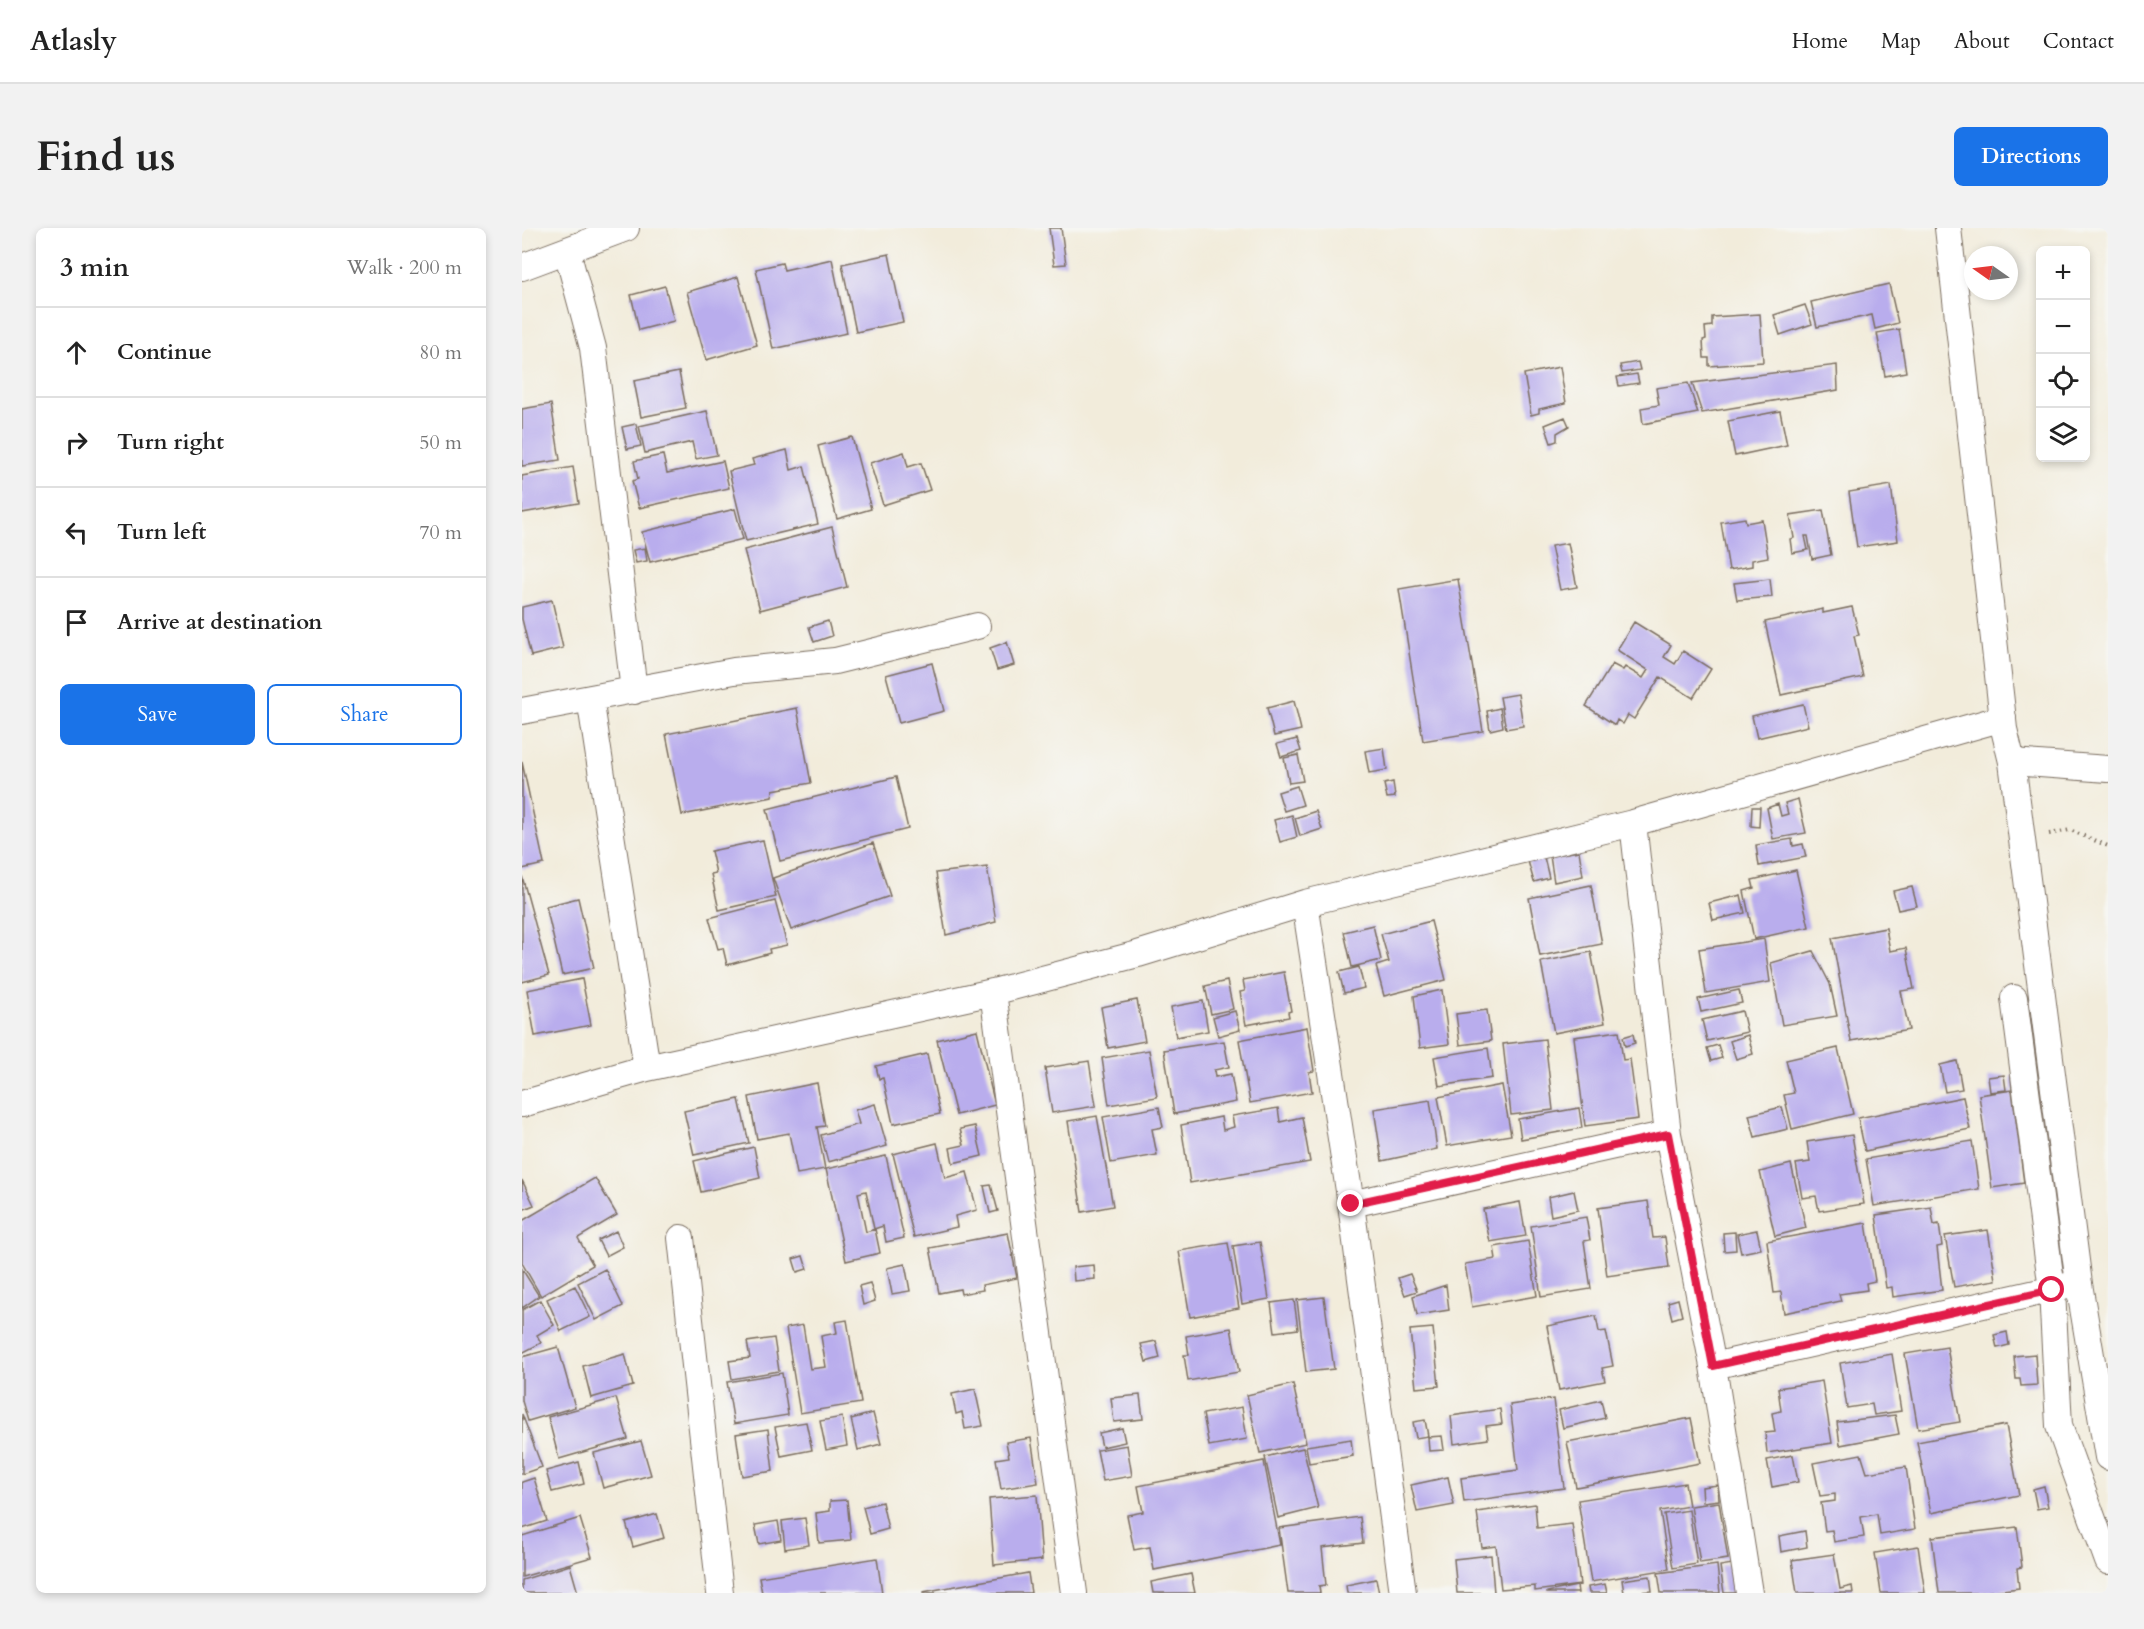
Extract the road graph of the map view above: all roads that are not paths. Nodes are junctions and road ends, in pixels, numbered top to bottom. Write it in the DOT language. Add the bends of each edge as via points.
graph roads {
  1 [pos="626,228"];
  2 [pos="1948,228"];
  3 [pos="567,251"];
  4 [pos="522,267"];
  5 [pos="977,626"];
  6 [pos="634,692"];
  7 [pos="590,698"];
  8 [pos="522,711"];
  9 [pos="2003,718"];
  10 [pos="2013,762"];
  11 [pos="2108,769"];
  12 [pos="1633,823"];
  13 [pos="1305,903"];
  14 [pos="993,992"];
  15 [pos="2014,998"];
  16 [pos="647,1068"];
  17 [pos="522,1104"];
  18 [pos="1668,1134"];
  19 [pos="1351,1204"];
  20 [pos="681,1238"];
  21 [pos="2079,1284"];
  22 [pos="2052,1290"];
  23 [pos="1713,1366"];
  24 [pos="2108,1457"];
  25 [pos="2108,1561"];
  26 [pos="720,1593"];
  27 [pos="1074,1593"];
  28 [pos="1403,1593"];
  29 [pos="1749,1593"];
  1 -- 3 [label="street"];
  2 -- 9 [label="street"];
  3 -- 4 [label="street"];
  3 -- 6 [label="street" via="593,348"];
  5 -- 6 [label="street" via="835,661 734,671"];
  6 -- 7 [label="street"];
  7 -- 8 [label="street"];
  7 -- 16 [label="street"];
  9 -- 10 [label="street"];
  9 -- 12 [label="street"];
  10 -- 11 [label="street"];
  10 -- 21 [label="street"];
  12 -- 13 [label="street"];
  12 -- 18 [label="street"];
  13 -- 14 [label="street" via="1138,954"];
  13 -- 19 [label="street"];
  14 -- 16 [label="street"];
  14 -- 27 [label="street"];
  15 -- 22 [label="street"];
  16 -- 17 [label="street"];
  18 -- 19 [label="street"];
  18 -- 23 [label="street"];
  19 -- 28 [label="street"];
  20 -- 26 [label="street"];
  21 -- 22 [label="street"];
  21 -- 24 [label="street"];
  22 -- 23 [label="street"];
  22 -- 25 [label="street" via="2059,1426"];
  23 -- 29 [label="street"];
}
